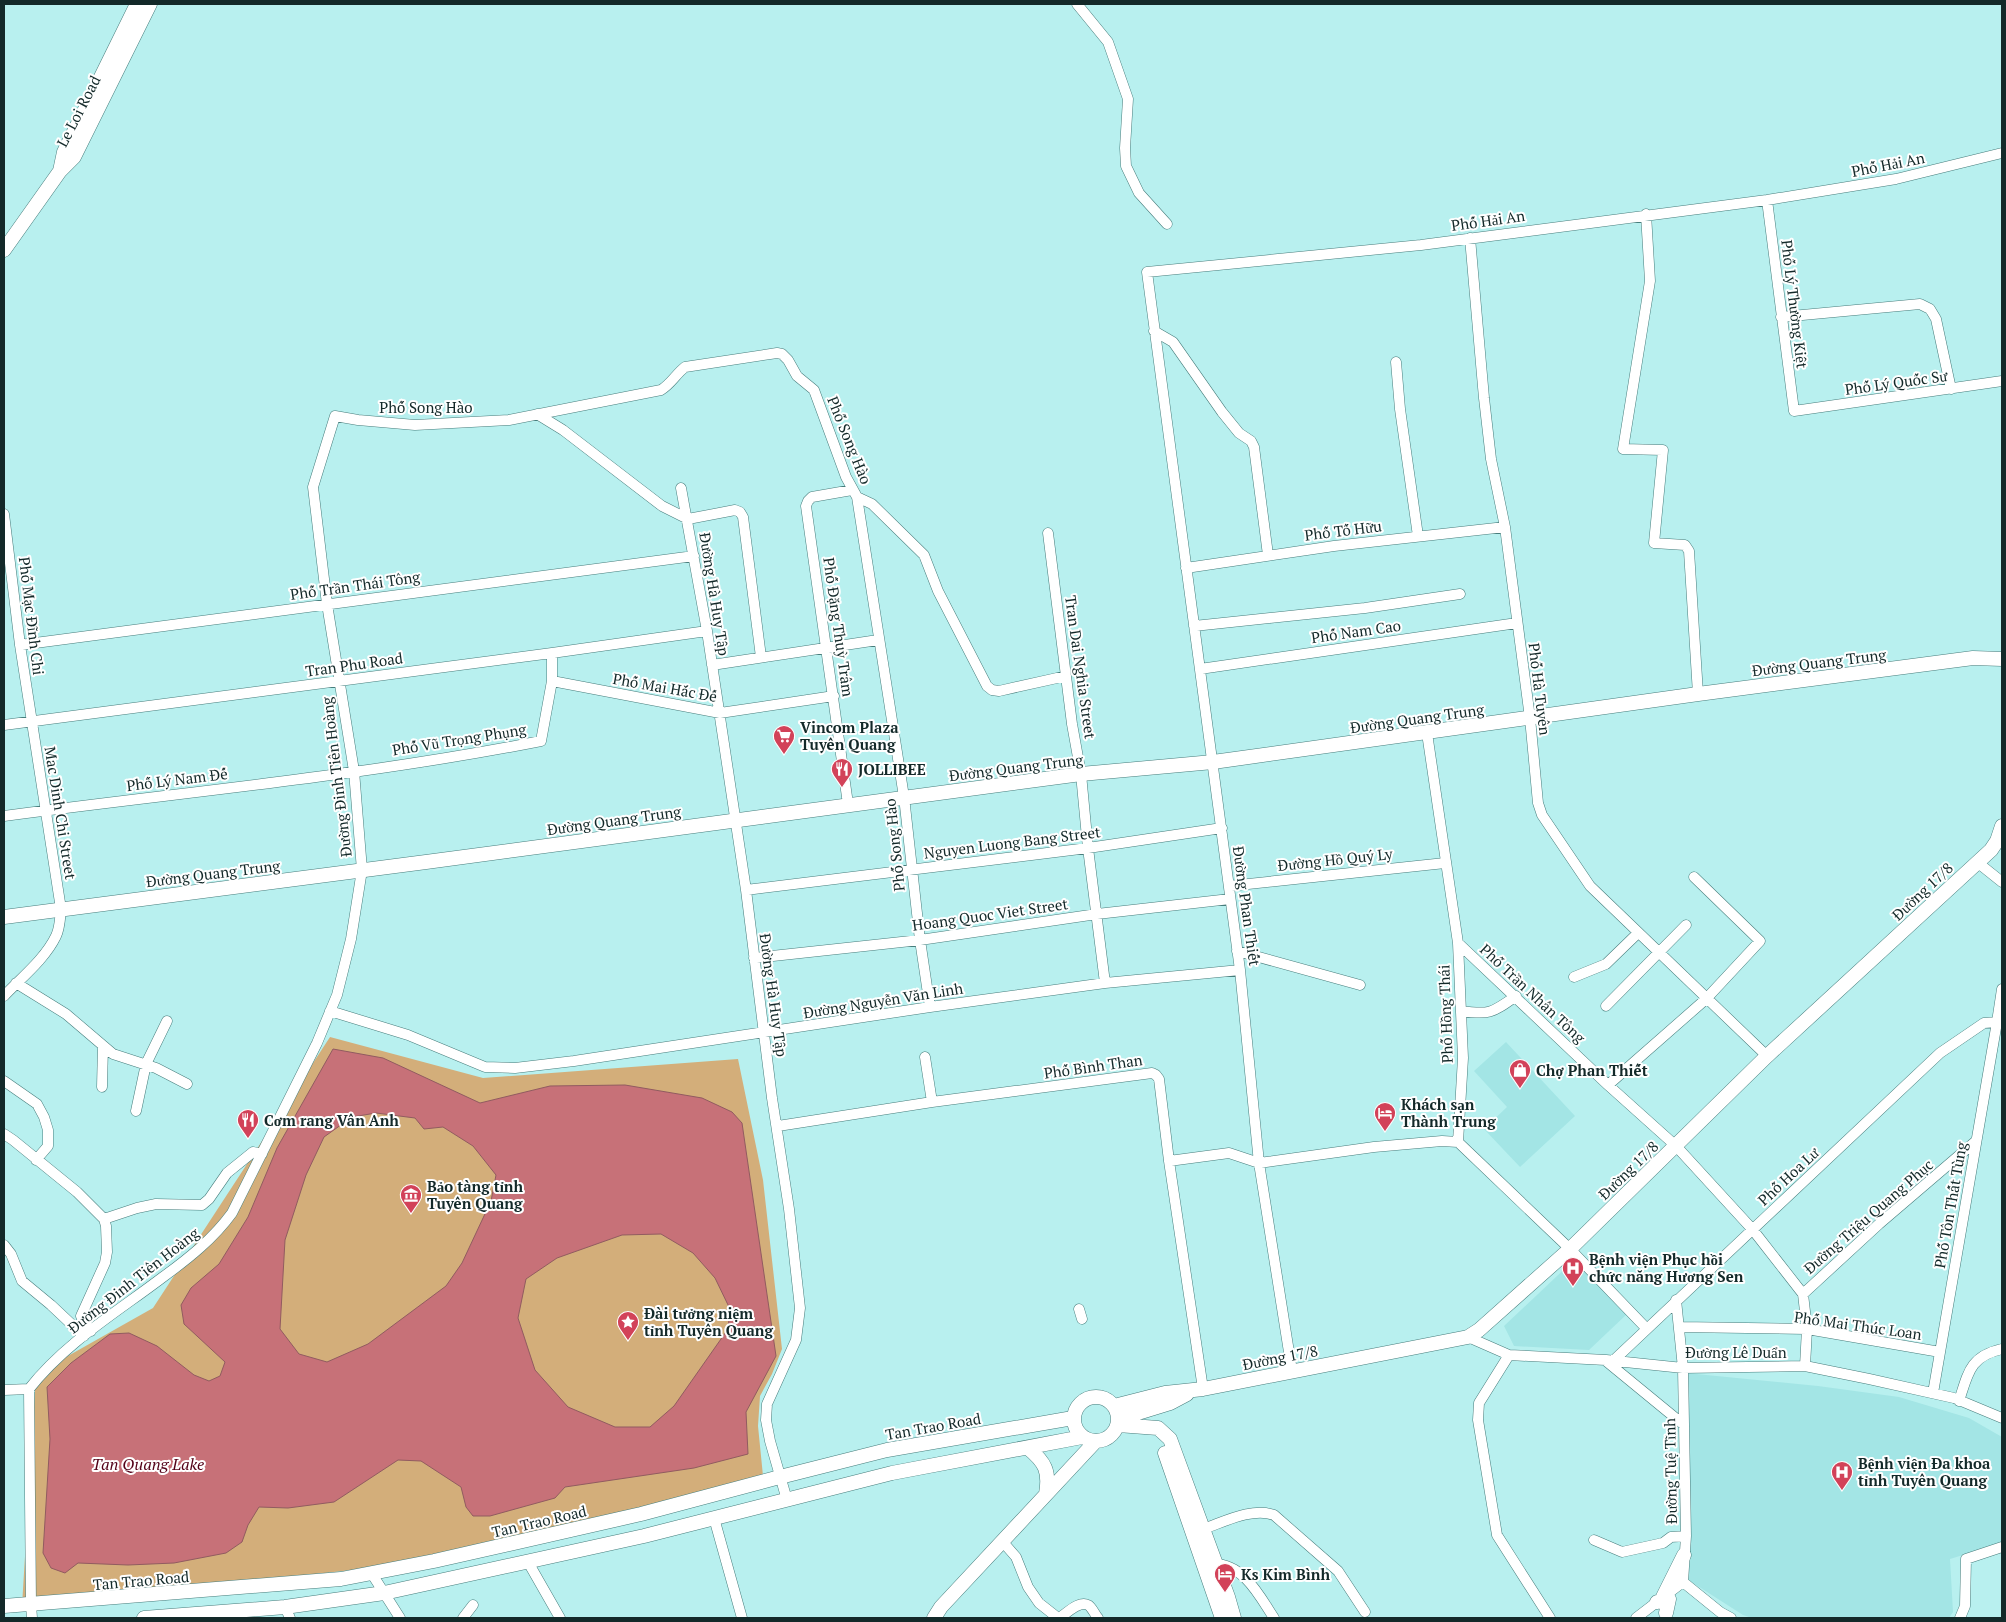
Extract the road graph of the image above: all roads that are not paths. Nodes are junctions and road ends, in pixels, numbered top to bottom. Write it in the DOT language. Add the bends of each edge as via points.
graph roads {
  1 [pos="137,4"];
  2 [pos="150,4"];
  3 [pos="1077,4"];
  4 [pos="123,46"];
  5 [pos="2002,153"];
  6 [pos="1767,200"];
  7 [pos="1646,214"];
  8 [pos="1168,224"];
  9 [pos="1470,238"];
  10 [pos="4,250"];
  11 [pos="1781,317"];
  12 [pos="1154,332"];
  13 [pos="1396,362"];
  14 [pos="2002,381"];
  15 [pos="1951,389"];
  16 [pos="1794,411"];
  17 [pos="537,414"];
  18 [pos="335,416"];
  19 [pos="1170,445"];
  20 [pos="681,488"];
  21 [pos="854,493"];
  22 [pos="4,514"];
  23 [pos="688,519"];
  24 [pos="1505,527"];
  25 [pos="1048,533"];
  26 [pos="1418,536"];
  27 [pos="1268,555"];
  28 [pos="694,556"];
  29 [pos="1186,568"];
  30 [pos="1460,594"];
  31 [pos="327,604"];
  32 [pos="1517,623"];
  33 [pos="1194,626"];
  34 [pos="708,630"];
  35 [pos="878,640"];
  36 [pos="20,645"];
  37 [pos="827,647"];
  38 [pos="552,653"];
  39 [pos="762,657"];
  40 [pos="2002,659"];
  41 [pos="712,665"];
  42 [pos="1200,669"];
  43 [pos="1066,676"];
  44 [pos="552,681"];
  45 [pos="340,682"];
  46 [pos="1698,694"];
  47 [pos="834,696"];
  48 [pos="720,713"];
  49 [pos="1530,718"];
  50 [pos="31,721"];
  51 [pos="4,725"];
  52 [pos="1427,733"];
  53 [pos="1213,762"];
  54 [pos="354,771"];
  55 [pos="1081,774"];
  56 [pos="904,797"];
  57 [pos="848,804"];
  58 [pos="45,811"];
  59 [pos="4,816"];
  60 [pos="734,820"];
  61 [pos="2002,826"];
  62 [pos="1222,828"];
  63 [pos="1088,848"];
  64 [pos="1977,862"];
  65 [pos="1445,863"];
  66 [pos="362,870"];
  67 [pos="912,870"];
  68 [pos="1694,876"];
  69 [pos="2002,882"];
  70 [pos="1229,886"];
  71 [pos="746,890"];
  72 [pos="1230,900"];
  73 [pos="61,909"];
  74 [pos="1097,914"];
  75 [pos="4,917"];
  76 [pos="1686,925"];
  77 [pos="1638,933"];
  78 [pos="920,940"];
  79 [pos="1458,943"];
  80 [pos="1238,951"];
  81 [pos="1660,954"];
  82 [pos="754,958"];
  83 [pos="1240,970"];
  84 [pos="1574,978"];
  85 [pos="16,983"];
  86 [pos="1105,983"];
  87 [pos="1360,984"];
  88 [pos="2002,988"];
  89 [pos="4,996"];
  90 [pos="1516,996"];
  91 [pos="1706,999"];
  92 [pos="1606,1006"];
  93 [pos="930,1008"];
  94 [pos="330,1011"];
  95 [pos="1461,1011"];
  96 [pos="167,1021"];
  97 [pos="1994,1021"];
  98 [pos="764,1033"];
  99 [pos="103,1046"];
  100 [pos="1767,1056"];
  101 [pos="925,1057"];
  102 [pos="146,1064"];
  103 [pos="4,1081"];
  104 [pos="187,1084"];
  105 [pos="1608,1085"];
  106 [pos="102,1087"];
  107 [pos="932,1102"];
  108 [pos="136,1111"];
  109 [pos="778,1126"];
  110 [pos="4,1134"];
  111 [pos="1976,1141"];
  112 [pos="1458,1142"];
  113 [pos="1676,1146"];
  114 [pos="262,1154"];
  115 [pos="36,1160"];
  116 [pos="1169,1161"];
  117 [pos="1259,1163"];
  118 [pos="104,1219"];
  119 [pos="1752,1230"];
  120 [pos="4,1245"];
  121 [pos="1570,1249"];
  122 [pos="1803,1294"];
  123 [pos="1676,1300"];
  124 [pos="1080,1309"];
  125 [pos="1082,1319"];
  126 [pos="1680,1327"];
  127 [pos="1646,1328"];
  128 [pos="1807,1329"];
  129 [pos="87,1334"];
  130 [pos="1468,1337"];
  131 [pos="2002,1349"];
  132 [pos="1940,1352"];
  133 [pos="1509,1355"];
  134 [pos="1609,1361"];
  135 [pos="1805,1366"];
  136 [pos="1683,1368"];
  137 [pos="1292,1371"];
  138 [pos="29,1389"];
  139 [pos="1199,1390"];
  140 [pos="4,1393"];
  141 [pos="1933,1393"];
  142 [pos="1959,1400"];
  143 [pos="1117,1417"];
  144 [pos="1073,1418"];
  145 [pos="2002,1418"];
  146 [pos="1684,1425"];
  147 [pos="1160,1430"];
  148 [pos="1089,1439"];
  149 [pos="1028,1448"];
  150 [pos="780,1477"];
  151 [pos="1046,1494"];
  152 [pos="787,1500"];
  153 [pos="714,1518"];
  154 [pos="1203,1529"];
  155 [pos="1686,1536"];
  156 [pos="1594,1540"];
  157 [pos="1002,1541"];
  158 [pos="2002,1548"];
  159 [pos="1684,1555"];
  160 [pos="528,1562"];
  161 [pos="1210,1564"];
  162 [pos="372,1574"];
  163 [pos="1684,1582"];
  164 [pos="384,1593"];
  165 [pos="1660,1600"];
  166 [pos="473,1605"];
  167 [pos="4,1606"];
  168 [pos="31,1611"];
  169 [pos="1365,1612"];
  170 [pos="287,1613"];
  171 [pos="1665,1616"];
  172 [pos="151,1618"];
  173 [pos="400,1618"];
  174 [pos="463,1618"];
  175 [pos="560,1618"];
  176 [pos="742,1618"];
  177 [pos="934,1618"];
  178 [pos="1058,1618"];
  179 [pos="1098,1618"];
  180 [pos="1222,1618"];
  181 [pos="1234,1618"];
  182 [pos="1274,1618"];
  183 [pos="1550,1618"];
  184 [pos="1636,1618"];
  185 [pos="1731,1618"];
  186 [pos="1960,1618"];
  1 -- 4 [label="main road, Le Loi Road"];
  2 -- 4 [label="main road, Le Loi Road"];
  3 -- 8 [label="street" via="1108,42 1128,99 1126,166 1139,193"];
  4 -- 10 [label="main road, Le Loi Road" via="74,157 60,171"];
  5 -- 6 [label="street, Phố Hải An" via="1896,179"];
  6 -- 7 [label="street, Phố Hải An"];
  6 -- 11 [label="street, Phố Lý Thường Kiệt"];
  7 -- 9 [label="street, Phố Hải An"];
  7 -- 46 [label="street" via="1650,281 1623,449 1663,450 1654,543 1685,545 1689,551"];
  9 -- 12 [label="street, Phố Hải An" via="1147,272"];
  9 -- 24 [label="street, Phố Hà Tuyên" via="1491,459"];
  11 -- 15 [label="street" via="1926,306 1936,319"];
  11 -- 16 [label="street, Phố Lý Thường Kiệt"];
  12 -- 19 [label="street, Phố Hải An"];
  12 -- 27 [label="street" via="1173,342 1222,412 1239,433 1251,441"];
  13 -- 26 [label="street"];
  14 -- 15 [label="street, Phố Lý Quốc Sư"];
  15 -- 16 [label="street, Phố Lý Quốc Sư"];
  17 -- 18 [label="street, Phố Song Hào" via="508,420 414,425"];
  17 -- 21 [label="street, Phố Song Hào" via="661,390 684,367 782,354 797,376 814,390"];
  17 -- 23 [label="street" via="571,435 662,506"];
  18 -- 31 [label="street, Đường Đinh Tiên Hoàng" via="314,487"];
  19 -- 29 [label="street, Đường Phan Thiết"];
  20 -- 23 [label="street, Đường Hà Huy Tập"];
  21 -- 35 [label="street, Phố Song Hào"];
  21 -- 37 [label="street, Phố Đặng Thuỳ Trâm" via="812,498 806,506"];
  21 -- 43 [label="street" via="872,504 924,555 946,607 987,686 999,691"];
  22 -- 36 [label="street, Phố Mạc Đĩnh Chi"];
  23 -- 28 [label="street, Đường Hà Huy Tập"];
  23 -- 39 [label="street" via="735,510 743,517"];
  24 -- 26 [label="street, Phố Tố Hữu"];
  24 -- 32 [label="street, Phố Hà Tuyên"];
  25 -- 43 [label="street, Tran Dai Nghia Street"];
  26 -- 27 [label="street, Phố Tố Hữu"];
  27 -- 29 [label="street, Phố Tố Hữu"];
  28 -- 31 [label="street, Phố Trần Thái Tông"];
  28 -- 34 [label="street, Đường Hà Huy Tập"];
  29 -- 33 [label="street, Đường Phan Thiết"];
  30 -- 33 [label="street" via="1365,608"];
  31 -- 36 [label="street, Phố Trần Thái Tông"];
  31 -- 45 [label="street, Đường Đinh Tiên Hoàng"];
  32 -- 42 [label="street, Phố Nam Cao"];
  32 -- 49 [label="street, Phố Hà Tuyên"];
  33 -- 42 [label="street, Đường Phan Thiết"];
  34 -- 38 [label="street, Tran Phu Road"];
  34 -- 41 [label="street, Đường Hà Huy Tập"];
  35 -- 37 [label="street"];
  35 -- 56 [label="street, Phố Song Hào"];
  36 -- 50 [label="street, Phố Mạc Đĩnh Chi"];
  37 -- 39 [label="street"];
  37 -- 47 [label="street, Phố Đặng Thuỳ Trâm"];
  38 -- 44 [label="street, Phố Vũ Trọng Phụng"];
  38 -- 45 [label="street, Tran Phu Road"];
  39 -- 41 [label="street"];
  40 -- 46 [label="main road, Đường Quang Trung" via="1973,658"];
  41 -- 48 [label="street, Đường Hà Huy Tập"];
  42 -- 53 [label="street, Đường Phan Thiết"];
  43 -- 55 [label="street, Tran Dai Nghia Street"];
  44 -- 48 [label="street, Phố Mai Hắc Đế"];
  44 -- 54 [label="street, Phố Vũ Trọng Phụng" via="541,741"];
  45 -- 50 [label="street, Tran Phu Road"];
  45 -- 54 [label="street, Đường Đinh Tiên Hoàng"];
  46 -- 49 [label="main road, Đường Quang Trung"];
  47 -- 48 [label="street, Phố Mai Hắc Đế"];
  47 -- 57 [label="street, Phố Đặng Thuỳ Trâm"];
  48 -- 60 [label="street, Đường Hà Huy Tập"];
  49 -- 52 [label="main road, Đường Quang Trung"];
  49 -- 77 [label="street, Phố Hà Tuyên" via="1542,815 1590,886"];
  50 -- 51 [label="street, Tran Phu Road"];
  50 -- 58 [label="street, Mac Dinh Chi Street"];
  52 -- 53 [label="main road, Đường Quang Trung"];
  52 -- 65 [label="street, Phố Hồng Thái"];
  53 -- 55 [label="main road, Đường Quang Trung"];
  53 -- 62 [label="street, Đường Phan Thiết"];
  54 -- 58 [label="street, Phố Lý Nam Đế"];
  54 -- 66 [label="street, Đường Đinh Tiên Hoàng"];
  55 -- 56 [label="main road, Đường Quang Trung"];
  55 -- 63 [label="street, Tran Dai Nghia Street"];
  56 -- 57 [label="main road, Đường Quang Trung"];
  56 -- 67 [label="street, Phố Song Hào"];
  57 -- 60 [label="main road, Đường Quang Trung"];
  58 -- 59 [label="street, Phố Lý Nam Đế"];
  58 -- 73 [label="street, Mac Dinh Chi Street"];
  60 -- 66 [label="main road, Đường Quang Trung"];
  60 -- 71 [label="street, Đường Hà Huy Tập"];
  61 -- 64 [label="main road, Đường 17/8" via="1991,850"];
  62 -- 63 [label="street, Nguyen Luong Bang Street"];
  62 -- 70 [label="street, Đường Phan Thiết"];
  63 -- 67 [label="street, Nguyen Luong Bang Street"];
  63 -- 74 [label="street, Tran Dai Nghia Street"];
  64 -- 69 [label="street"];
  64 -- 100 [label="main road, Đường 17/8"];
  65 -- 70 [label="street, Đường Hồ Quý Ly"];
  65 -- 79 [label="street, Phố Hồng Thái"];
  66 -- 73 [label="main road, Đường Quang Trung"];
  66 -- 94 [label="street, Đường Đinh Tiên Hoàng" via="351,939"];
  67 -- 71 [label="street, Nguyen Luong Bang Street"];
  67 -- 78 [label="street, Phố Song Hào"];
  68 -- 91 [label="street" via="1760,941"];
  70 -- 72 [label="street, Đường Phan Thiết"];
  71 -- 82 [label="street, Đường Hà Huy Tập"];
  72 -- 74 [label="street, Hoang Quoc Viet Street"];
  72 -- 80 [label="street, Đường Phan Thiết"];
  73 -- 75 [label="main road, Đường Quang Trung"];
  73 -- 85 [label="street" via="52,943"];
  74 -- 78 [label="street, Hoang Quoc Viet Street"];
  74 -- 86 [label="street, Tran Dai Nghia Street"];
  76 -- 81 [label="street"];
  77 -- 81 [label="street, Phố Hà Tuyên"];
  77 -- 84 [label="street" via="1606,964"];
  78 -- 82 [label="street, Hoang Quoc Viet Street"];
  78 -- 93 [label="street, Phố Song Hào"];
  79 -- 90 [label="street, Phố Trần Nhân Tông"];
  79 -- 95 [label="street, Phố Hồng Thái"];
  80 -- 83 [label="street, Đường Phan Thiết"];
  80 -- 87 [label="street"];
  81 -- 91 [label="street, Phố Hà Tuyên"];
  81 -- 92 [label="street"];
  82 -- 98 [label="street, Đường Hà Huy Tập"];
  83 -- 86 [label="street, Đường Nguyễn Văn Linh"];
  83 -- 117 [label="street, Đường Phan Thiết"];
  85 -- 89 [label="street"];
  85 -- 99 [label="street" via="66,1014"];
  86 -- 93 [label="street, Đường Nguyễn Văn Linh"];
  88 -- 97 [label="street, Phố Tôn Thất Tùng"];
  90 -- 95 [label="street" via="1493,1012"];
  90 -- 105 [label="street, Phố Trần Nhân Tông"];
  91 -- 100 [label="street, Phố Hà Tuyên"];
  91 -- 105 [label="street"];
  93 -- 98 [label="street, Đường Nguyễn Văn Linh"];
  94 -- 98 [label="street, Đường Nguyễn Văn Linh" via="408,1035 485,1067 515,1068 574,1061"];
  94 -- 114 [label="street, Đường Đinh Tiên Hoàng"];
  95 -- 112 [label="street, Phố Hồng Thái"];
  96 -- 102 [label="street"];
  97 -- 111 [label="street, Phố Tôn Thất Tùng"];
  97 -- 119 [label="street, Phố Hoa Lư" via="1984,1022 1940,1053"];
  98 -- 109 [label="street, Đường Hà Huy Tập"];
  99 -- 102 [label="street" via="120,1057"];
  99 -- 106 [label="street"];
  100 -- 113 [label="main road, Đường 17/8"];
  101 -- 107 [label="street"];
  102 -- 104 [label="street"];
  102 -- 108 [label="street"];
  103 -- 115 [label="street" via="37,1104 44,1117 48,1146"];
  105 -- 113 [label="street, Phố Trần Nhân Tông"];
  107 -- 109 [label="street, Phố Bình Than"];
  107 -- 116 [label="street, Phố Bình Than" via="1152,1073 1159,1080"];
  109 -- 150 [label="street, Đường Hà Huy Tập" via="800,1308 796,1340 767,1404 766,1420"];
  110 -- 115 [label="street"];
  111 -- 122 [label="street, Đường Triệu Quang Phục"];
  111 -- 132 [label="street, Phố Tôn Thất Tùng"];
  112 -- 117 [label="street" via="1384,1146"];
  112 -- 121 [label="street"];
  113 -- 119 [label="street, Phố Trần Nhân Tông"];
  113 -- 121 [label="main road, Đường 17/8"];
  114 -- 118 [label="street" via="253,1152 227,1173 202,1205 156,1204"];
  114 -- 129 [label="street, Đường Đinh Tiên Hoàng" via="232,1213 216,1234"];
  115 -- 118 [label="street" via="77,1192"];
  116 -- 117 [label="street" via="1229,1153"];
  116 -- 139 [label="street, Phố Bình Than"];
  117 -- 137 [label="street, Đường Phan Thiết"];
  118 -- 129 [label="street" via="105,1263 81,1316"];
  119 -- 122 [label="street, Phố Trần Nhân Tông"];
  119 -- 123 [label="street, Phố Hoa Lư"];
  120 -- 129 [label="street" via="22,1281"];
  121 -- 127 [label="street"];
  121 -- 130 [label="main road, Đường 17/8"];
  122 -- 128 [label="street"];
  123 -- 126 [label="street, Đường Tuệ Tĩnh"];
  123 -- 127 [label="street, Phố Hoa Lư"];
  124 -- 125 [label="street"];
  126 -- 128 [label="street, Phố Mai Thúc Loan"];
  126 -- 136 [label="street, Đường Tuệ Tĩnh"];
  127 -- 134 [label="street, Phố Hoa Lư"];
  128 -- 132 [label="street, Phố Mai Thúc Loan"];
  128 -- 135 [label="street"];
  129 -- 138 [label="street, Đường Đinh Tiên Hoàng" via="53,1362"];
  130 -- 133 [label="street, Đường Lê Duẩn"];
  130 -- 137 [label="main road, Đường 17/8"];
  131 -- 142 [label="street" via="1974,1363"];
  132 -- 141 [label="street, Phố Tôn Thất Tùng"];
  133 -- 134 [label="street, Đường Lê Duẩn"];
  133 -- 183 [label="street" via="1480,1403 1478,1420 1497,1535"];
  134 -- 136 [label="street, Đường Lê Duẩn"];
  134 -- 146 [label="street"];
  135 -- 136 [label="street, Đường Lê Duẩn"];
  135 -- 141 [label="street, Đường Lê Duẩn"];
  136 -- 146 [label="street, Đường Tuệ Tĩnh"];
  137 -- 139 [label="main road, Đường 17/8"];
  138 -- 140 [label="street"];
  138 -- 168 [label="street"];
  139 -- 143 [label="main road, Đường 17/8" via="1170,1403"];
  141 -- 142 [label="street, Đường Lê Duẩn"];
  142 -- 145 [label="street, Đường Lê Duẩn"];
  143 -- 144 [label="main road" via="1102,1397 1091,1397 1078,1405"];
  143 -- 147 [label="main road"];
  143 -- 148 [label="main road" via="1109,1437"];
  144 -- 148 [label="main road" via="1074,1426"];
  144 -- 150 [label="main road, Tan Trao Road" via="887,1450"];
  146 -- 155 [label="street, Đường Tuệ Tĩnh"];
  147 -- 154 [label="main road" via="1170,1439"];
  147 -- 161 [label="main road"];
  148 -- 149 [label="main road"];
  148 -- 151 [label="main road"];
  149 -- 151 [label="main road" via="1039,1457 1047,1471"];
  149 -- 152 [label="main road" via="892,1473"];
  150 -- 152 [label="street, Đường Hà Huy Tập"];
  150 -- 162 [label="main road, Tan Trao Road" via="641,1514"];
  151 -- 157 [label="main road"];
  152 -- 153 [label="main road"];
  153 -- 160 [label="main road"];
  153 -- 176 [label="street"];
  154 -- 161 [label="main road"];
  154 -- 169 [label="street" via="1254,1512 1274,1515 1338,1571"];
  155 -- 156 [label="street" via="1622,1552"];
  155 -- 159 [label="street, Đường Tuệ Tĩnh"];
  157 -- 177 [label="main road"];
  157 -- 178 [label="street" via="1019,1561 1028,1587 1039,1603"];
  158 -- 186 [label="street" via="1966,1559 1965,1606"];
  159 -- 163 [label="street, Đường Tuệ Tĩnh"];
  159 -- 165 [label="main road"];
  160 -- 164 [label="main road"];
  160 -- 175 [label="street"];
  161 -- 180 [label="main road"];
  161 -- 181 [label="main road"];
  161 -- 182 [label="street" via="1237,1571 1250,1582"];
  162 -- 164 [label="street"];
  162 -- 168 [label="main road, Tan Trao Road"];
  163 -- 165 [label="street"];
  163 -- 171 [label="street"];
  163 -- 185 [label="street"];
  164 -- 170 [label="main road"];
  164 -- 173 [label="street"];
  165 -- 171 [label="main road" via="1669,1599"];
  165 -- 184 [label="street"];
  166 -- 174 [label="street"];
  167 -- 168 [label="main road, Tan Trao Road"];
  170 -- 172 [label="main road"];
  178 -- 179 [label="street" via="1085,1604"];
}
